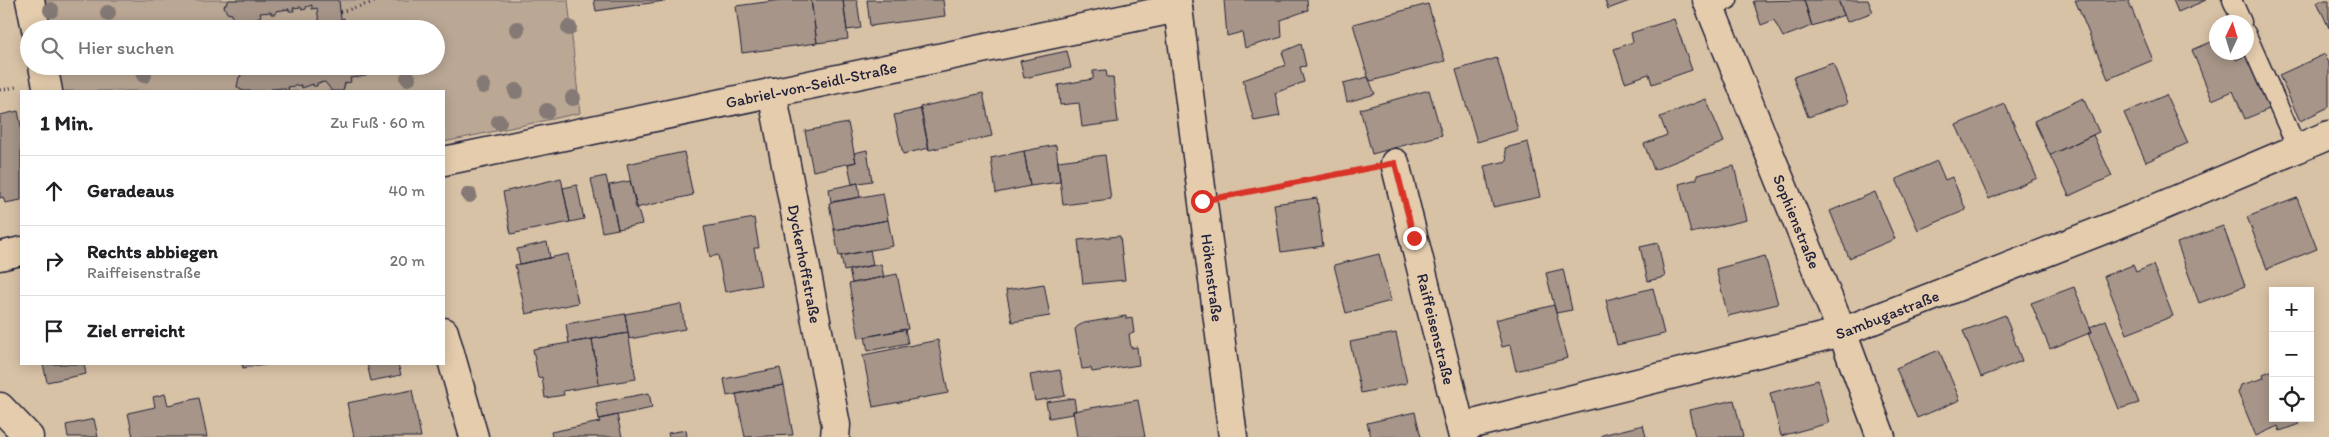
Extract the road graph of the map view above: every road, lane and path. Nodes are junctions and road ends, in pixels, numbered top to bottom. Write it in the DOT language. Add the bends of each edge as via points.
graph roads {
  1 [pos="30,0"];
  2 [pos="381,0"];
  3 [pos="2232,0"];
  4 [pos="1715,2"];
  5 [pos="1178,4"];
  6 [pos="340,12"];
  7 [pos="2239,15"];
  8 [pos="34,20"];
  9 [pos="2254,51"];
  10 [pos="45,75"];
  11 [pos="48,90"];
  12 [pos="772,92"];
  13 [pos="2329,135"];
  14 [pos="2297,148"];
  15 [pos="445,161"];
  16 [pos="1395,163"];
  17 [pos="1202,201"];
  18 [pos="20,251"];
  19 [pos="0,256"];
  20 [pos="1842,332"];
  21 [pos="445,336"];
  22 [pos="0,407"];
  23 [pos="1462,432"];
  24 [pos="29,437"];
  25 [pos="474,437"];
  26 [pos="835,437"];
  27 [pos="1233,437"];
  28 [pos="1881,437"];
  1 -- 8 [label="street"];
  2 -- 6 [label="path"];
  3 -- 7 [label="lane"];
  4 -- 20 [label="street, Sophienstraße"];
  5 -- 12 [label="street, Gabriel-von-Seidl-Straße"];
  5 -- 17 [label="street, Höhenstraße"];
  9 -- 14 [label="lane"];
  10 -- 11 [label="street"];
  12 -- 15 [label="street, Gabriel-von-Seidl-Straße"];
  12 -- 26 [label="street, Dyckerhoffstraße" via="836,425"];
  13 -- 14 [label="street, Sambugastraße"];
  14 -- 20 [label="street, Sambugastraße" via="2131,219"];
  16 -- 17 [label="path"];
  16 -- 23 [label="street, Raiffeisenstraße"];
  17 -- 27 [label="street, Höhenstraße"];
  18 -- 19 [label="street"];
  20 -- 23 [label="street, Sambugastraße"];
  20 -- 28 [label="street, Sophienstraße"];
  21 -- 25 [label="street"];
  22 -- 24 [label="street"];
}
